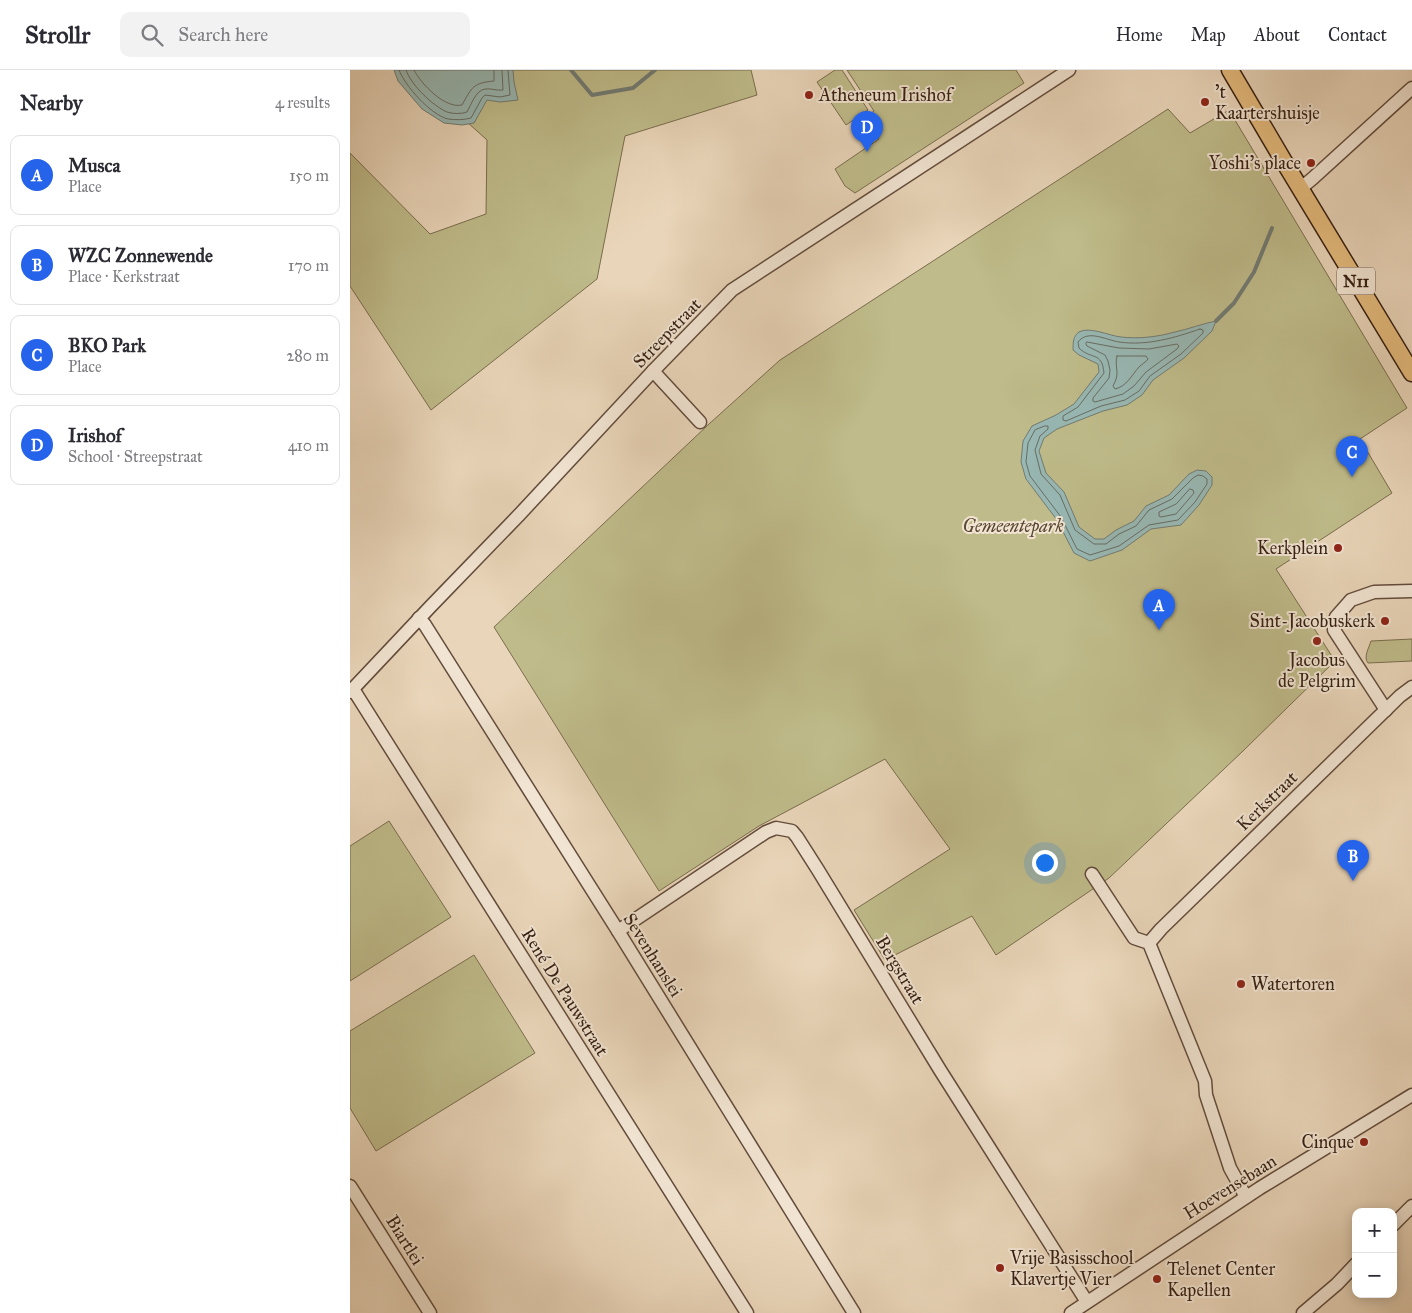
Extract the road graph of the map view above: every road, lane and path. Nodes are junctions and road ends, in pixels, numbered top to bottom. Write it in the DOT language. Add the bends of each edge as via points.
graph roads {
  1 [pos="1069,70"];
  2 [pos="1230,70"];
  3 [pos="1412,88"];
  4 [pos="1300,188"];
  5 [pos="653,371"];
  6 [pos="1412,373"];
  7 [pos="700,422"];
  8 [pos="1412,591"];
  9 [pos="420,618"];
  10 [pos="1412,687"];
  11 [pos="351,691"];
  12 [pos="1386,710"];
  13 [pos="1092,874"];
  14 [pos="618,931"];
  15 [pos="1149,943"];
  16 [pos="1412,1095"];
  17 [pos="350,1186"];
  18 [pos="1246,1197"];
  19 [pos="1412,1206"];
  20 [pos="1397,1221"];
  21 [pos="1352,1268"];
  22 [pos="1087,1302"];
  23 [pos="430,1313"];
  24 [pos="747,1313"];
  25 [pos="854,1313"];
  26 [pos="1071,1313"];
  27 [pos="1303,1313"];
  1 -- 5 [label="street, Streepstraat" via="732,290"];
  2 -- 4 [label="main road, N11"];
  3 -- 4 [label="street"];
  4 -- 6 [label="main road, N11"];
  5 -- 7 [label="street"];
  5 -- 9 [label="street, Streepstraat"];
  8 -- 12 [label="street" via="1374,592 1351,600 1334,623 1334,630"];
  9 -- 11 [label="street, Streepstraat"];
  9 -- 14 [label="street, Sevenhanslei"];
  10 -- 12 [label="street, Kerkstraat"];
  11 -- 24 [label="street, René De Pauwstraat"];
  12 -- 15 [label="street, Kerkstraat"];
  13 -- 15 [label="street" via="1134,938"];
  14 -- 22 [label="street, Bergstraat" via="766,832 776,828 792,831"];
  14 -- 25 [label="street, Sevenhanslei"];
  15 -- 18 [label="street" via="1205,1081 1206,1095 1230,1168"];
  16 -- 18 [label="street, Hoevensebaan"];
  17 -- 23 [label="street, Biartlei"];
  18 -- 22 [label="street, Hoevensebaan"];
  19 -- 20 [label="street"];
  21 -- 27 [label="street"];
  22 -- 26 [label="street, Hoevensebaan"];
}
